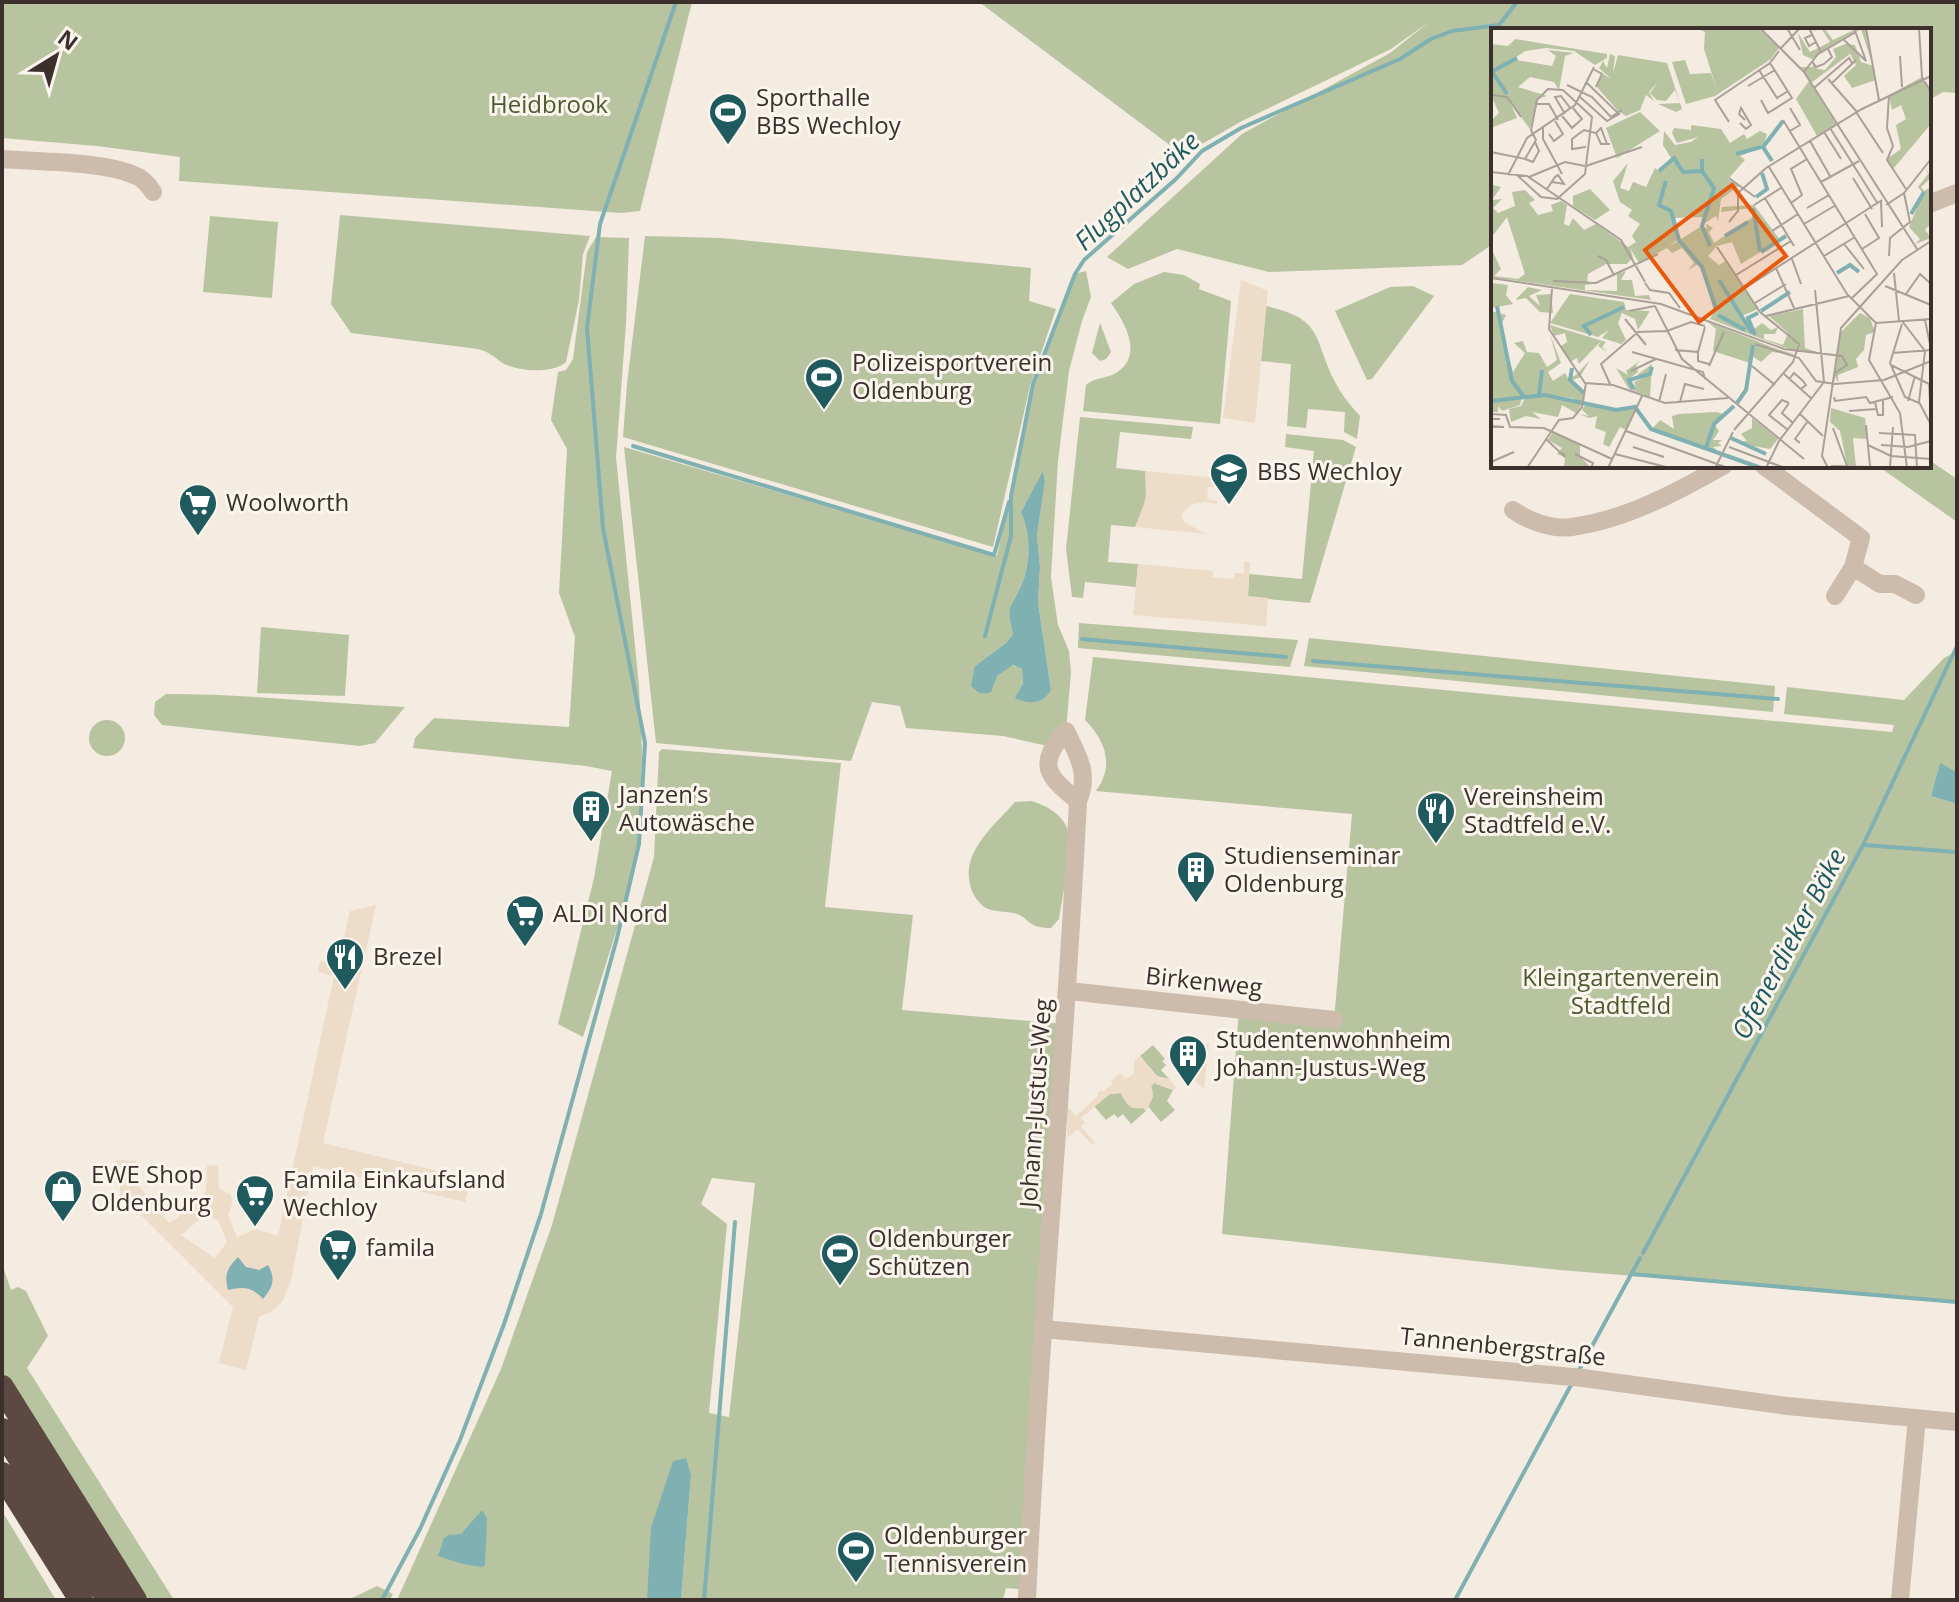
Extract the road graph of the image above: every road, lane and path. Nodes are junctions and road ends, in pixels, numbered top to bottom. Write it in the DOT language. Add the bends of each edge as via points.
graph roads {
  1 [pos="2,159"];
  2 [pos="153,192"];
  3 [pos="1957,193"];
  4 [pos="1931,203"];
  5 [pos="1719,468"];
  6 [pos="1767,468"];
  7 [pos="1513,510"];
  8 [pos="1853,567"];
  9 [pos="1916,595"];
  10 [pos="1835,596"];
  11 [pos="1078,801"];
  12 [pos="1069,991"];
  13 [pos="1334,1020"];
  14 [pos="1043,1329"];
  15 [pos="2,1387"];
  16 [pos="1917,1418"];
  17 [pos="1957,1422"];
  18 [pos="2,1430"];
  19 [pos="2,1474"];
  20 [pos="81,1600"];
  21 [pos="109,1600"];
  22 [pos="135,1600"];
  23 [pos="1027,1600"];
  24 [pos="1900,1600"];
  1 -- 2 [label="street" via="125,172 137,175"];
  3 -- 4 [label="street"];
  5 -- 7 [label="street" via="1662,498 1569,528 1527,520"];
  6 -- 8 [label="street" via="1861,538"];
  8 -- 9 [label="street" via="1880,584 1895,584"];
  8 -- 10 [label="street"];
  11 -- 11 [label="street, Johann-Justus-Weg" via="1083,772 1066,731 1052,747 1047,765 1054,781"];
  11 -- 12 [label="street, Johann-Justus-Weg"];
  12 -- 13 [label="street, Birkenweg"];
  12 -- 14 [label="street, Johann-Justus-Weg"];
  14 -- 16 [label="street, Tannenbergstraße" via="1583,1378"];
  14 -- 23 [label="street, Johann-Justus-Weg"];
  15 -- 22 [label="highway"];
  16 -- 17 [label="street, Tannenbergstraße"];
  16 -- 24 [label="street"];
  18 -- 21 [label="highway"];
  19 -- 20 [label="highway"];
}
